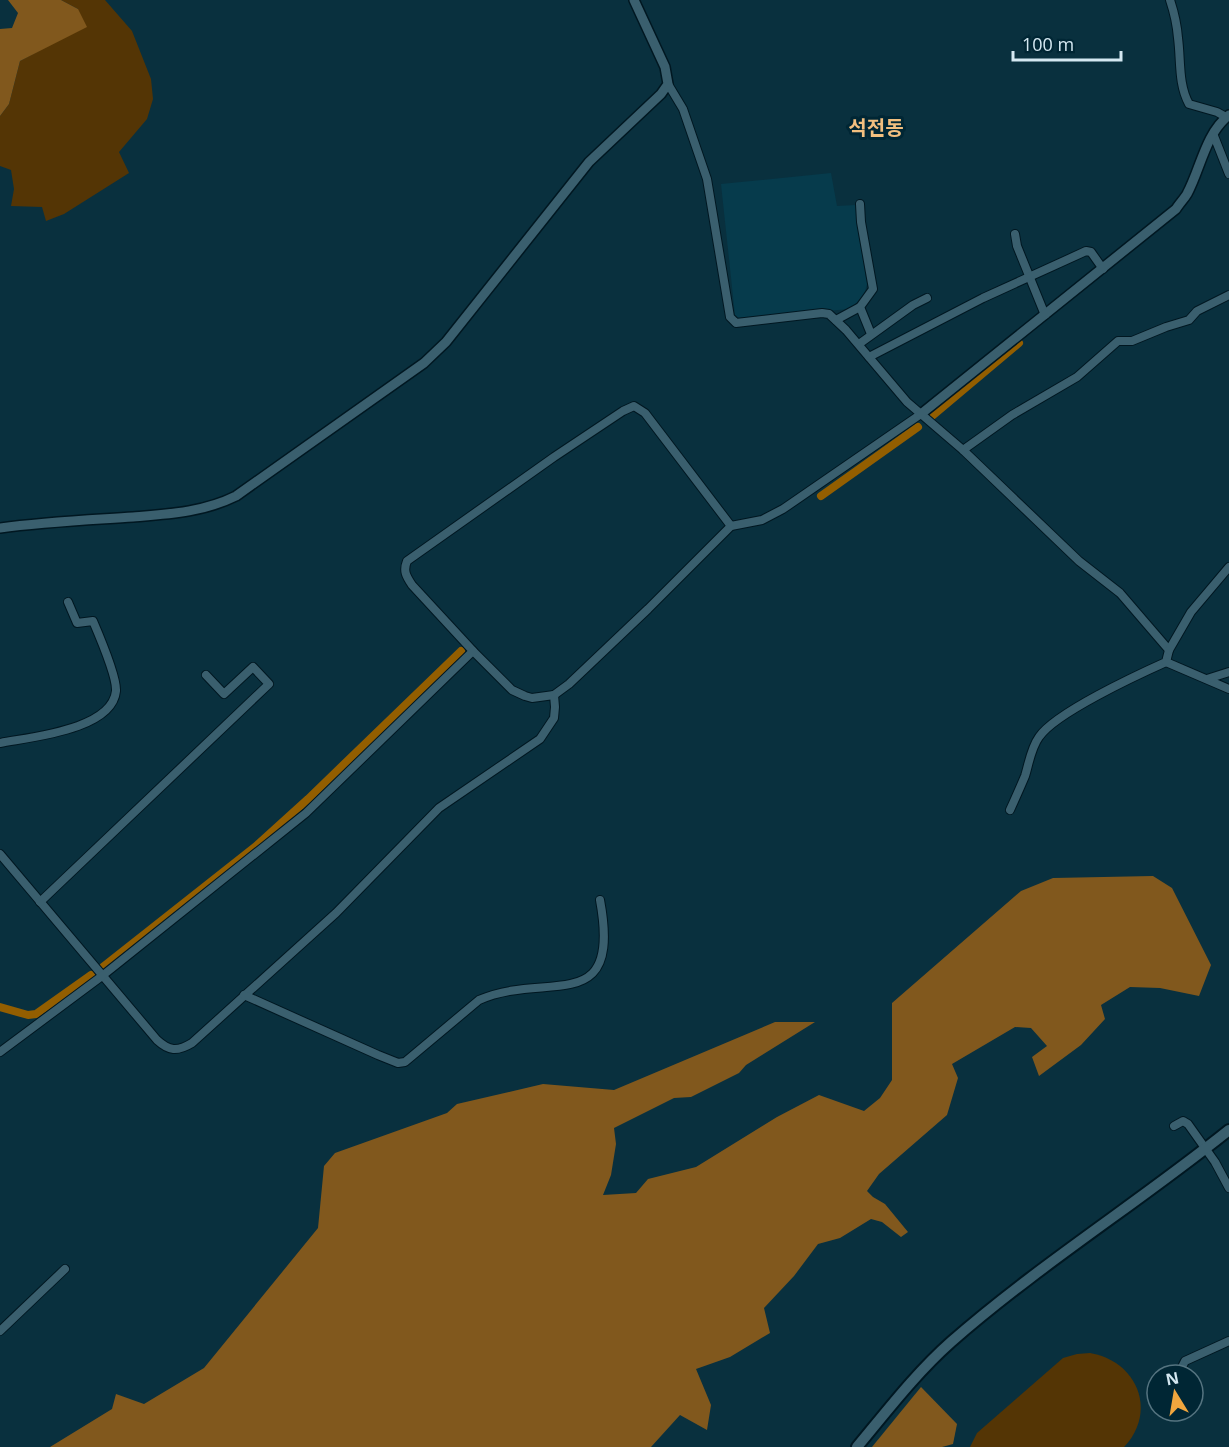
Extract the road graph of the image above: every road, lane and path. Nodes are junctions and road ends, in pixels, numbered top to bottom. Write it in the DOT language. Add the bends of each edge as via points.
graph roads {
  1 [pos="634,0"];
  2 [pos="1170,0"];
  3 [pos="668,84"];
  4 [pos="1228,116"];
  5 [pos="1214,136"];
  6 [pos="1229,174"];
  7 [pos="860,204"];
  8 [pos="1015,234"];
  9 [pos="1103,268"];
  10 [pos="1029,277"];
  11 [pos="1229,295"];
  12 [pos="927,298"];
  13 [pos="860,307"];
  14 [pos="1046,315"];
  15 [pos="836,320"];
  16 [pos="871,334"];
  17 [pos="858,344"];
  18 [pos="869,357"];
  19 [pos="921,414"];
  20 [pos="963,450"];
  21 [pos="731,526"];
  22 [pos="0,528"];
  23 [pos="1229,567"];
  24 [pos="68,602"];
  25 [pos="1169,650"];
  26 [pos="473,651"];
  27 [pos="1166,662"];
  28 [pos="1229,672"];
  29 [pos="206,675"];
  30 [pos="1207,679"];
  31 [pos="1229,689"];
  32 [pos="554,696"];
  33 [pos="0,742"];
  34 [pos="1010,810"];
  35 [pos="0,854"];
  36 [pos="600,900"];
  37 [pos="40,902"];
  38 [pos="102,976"];
  39 [pos="244,995"];
  40 [pos="0,1052"];
  41 [pos="1174,1126"];
  42 [pos="1229,1130"];
  43 [pos="1206,1148"];
  44 [pos="1229,1188"];
  45 [pos="64,1269"];
  46 [pos="0,1332"];
  47 [pos="1229,1341"];
  48 [pos="1184,1363"];
  49 [pos="858,1447"];
  1 -- 3 [label="street" via="665,67"];
  2 -- 4 [label="street" via="1186,99 1189,104"];
  3 -- 15 [label="street" via="683,109 707,179 730,317 736,323 822,314"];
  3 -- 22 [label="street" via="589,162 434,355 236,496 203,510"];
  4 -- 5 [label="street"];
  5 -- 6 [label="street"];
  5 -- 9 [label="street" via="1176,209"];
  7 -- 13 [label="street" via="873,289"];
  8 -- 10 [label="street"];
  9 -- 10 [label="street" via="1086,251"];
  9 -- 14 [label="street"];
  10 -- 14 [label="street"];
  10 -- 18 [label="street"];
  11 -- 20 [label="street" via="1172,327 1132,341 1118,340 1077,377 1012,415"];
  12 -- 16 [label="street"];
  13 -- 15 [label="street"];
  13 -- 16 [label="street"];
  14 -- 19 [label="street"];
  15 -- 17 [label="street"];
  16 -- 17 [label="street"];
  17 -- 18 [label="street"];
  18 -- 19 [label="street"];
  19 -- 20 [label="street"];
  19 -- 21 [label="street" via="783,509 762,520"];
  20 -- 25 [label="street" via="1079,561 1120,593"];
  21 -- 26 [label="street" via="645,413 634,406 623,411 407,561 405,574 412,585"];
  21 -- 32 [label="street"];
  23 -- 25 [label="street" via="1191,612"];
  24 -- 33 [label="street" via="77,623 93,621 96,627 116,685 113,702 95,718 67,730"];
  25 -- 27 [label="street"];
  26 -- 32 [label="street" via="512,690 532,698"];
  26 -- 38 [label="street" via="306,813"];
  27 -- 30 [label="street"];
  27 -- 34 [label="street" via="1052,723 1037,740"];
  28 -- 30 [label="street"];
  29 -- 37 [label="street" via="224,694 253,668 269,684"];
  30 -- 31 [label="street"];
  32 -- 39 [label="street" via="554,718 540,739 439,808 336,913"];
  35 -- 37 [label="street"];
  36 -- 39 [label="street" via="604,941 601,960 593,974 574,984 493,994 479,1000 405,1062 378,1055"];
  37 -- 38 [label="street"];
  38 -- 39 [label="street" via="167,1049 192,1043"];
  38 -- 40 [label="street"];
  41 -- 43 [label="street" via="1183,1121 1188,1124"];
  42 -- 43 [label="main road"];
  43 -- 44 [label="street"];
  43 -- 49 [label="main road" via="1073,1245 950,1342 903,1391"];
  45 -- 46 [label="street"];
  47 -- 48 [label="street"];
}
